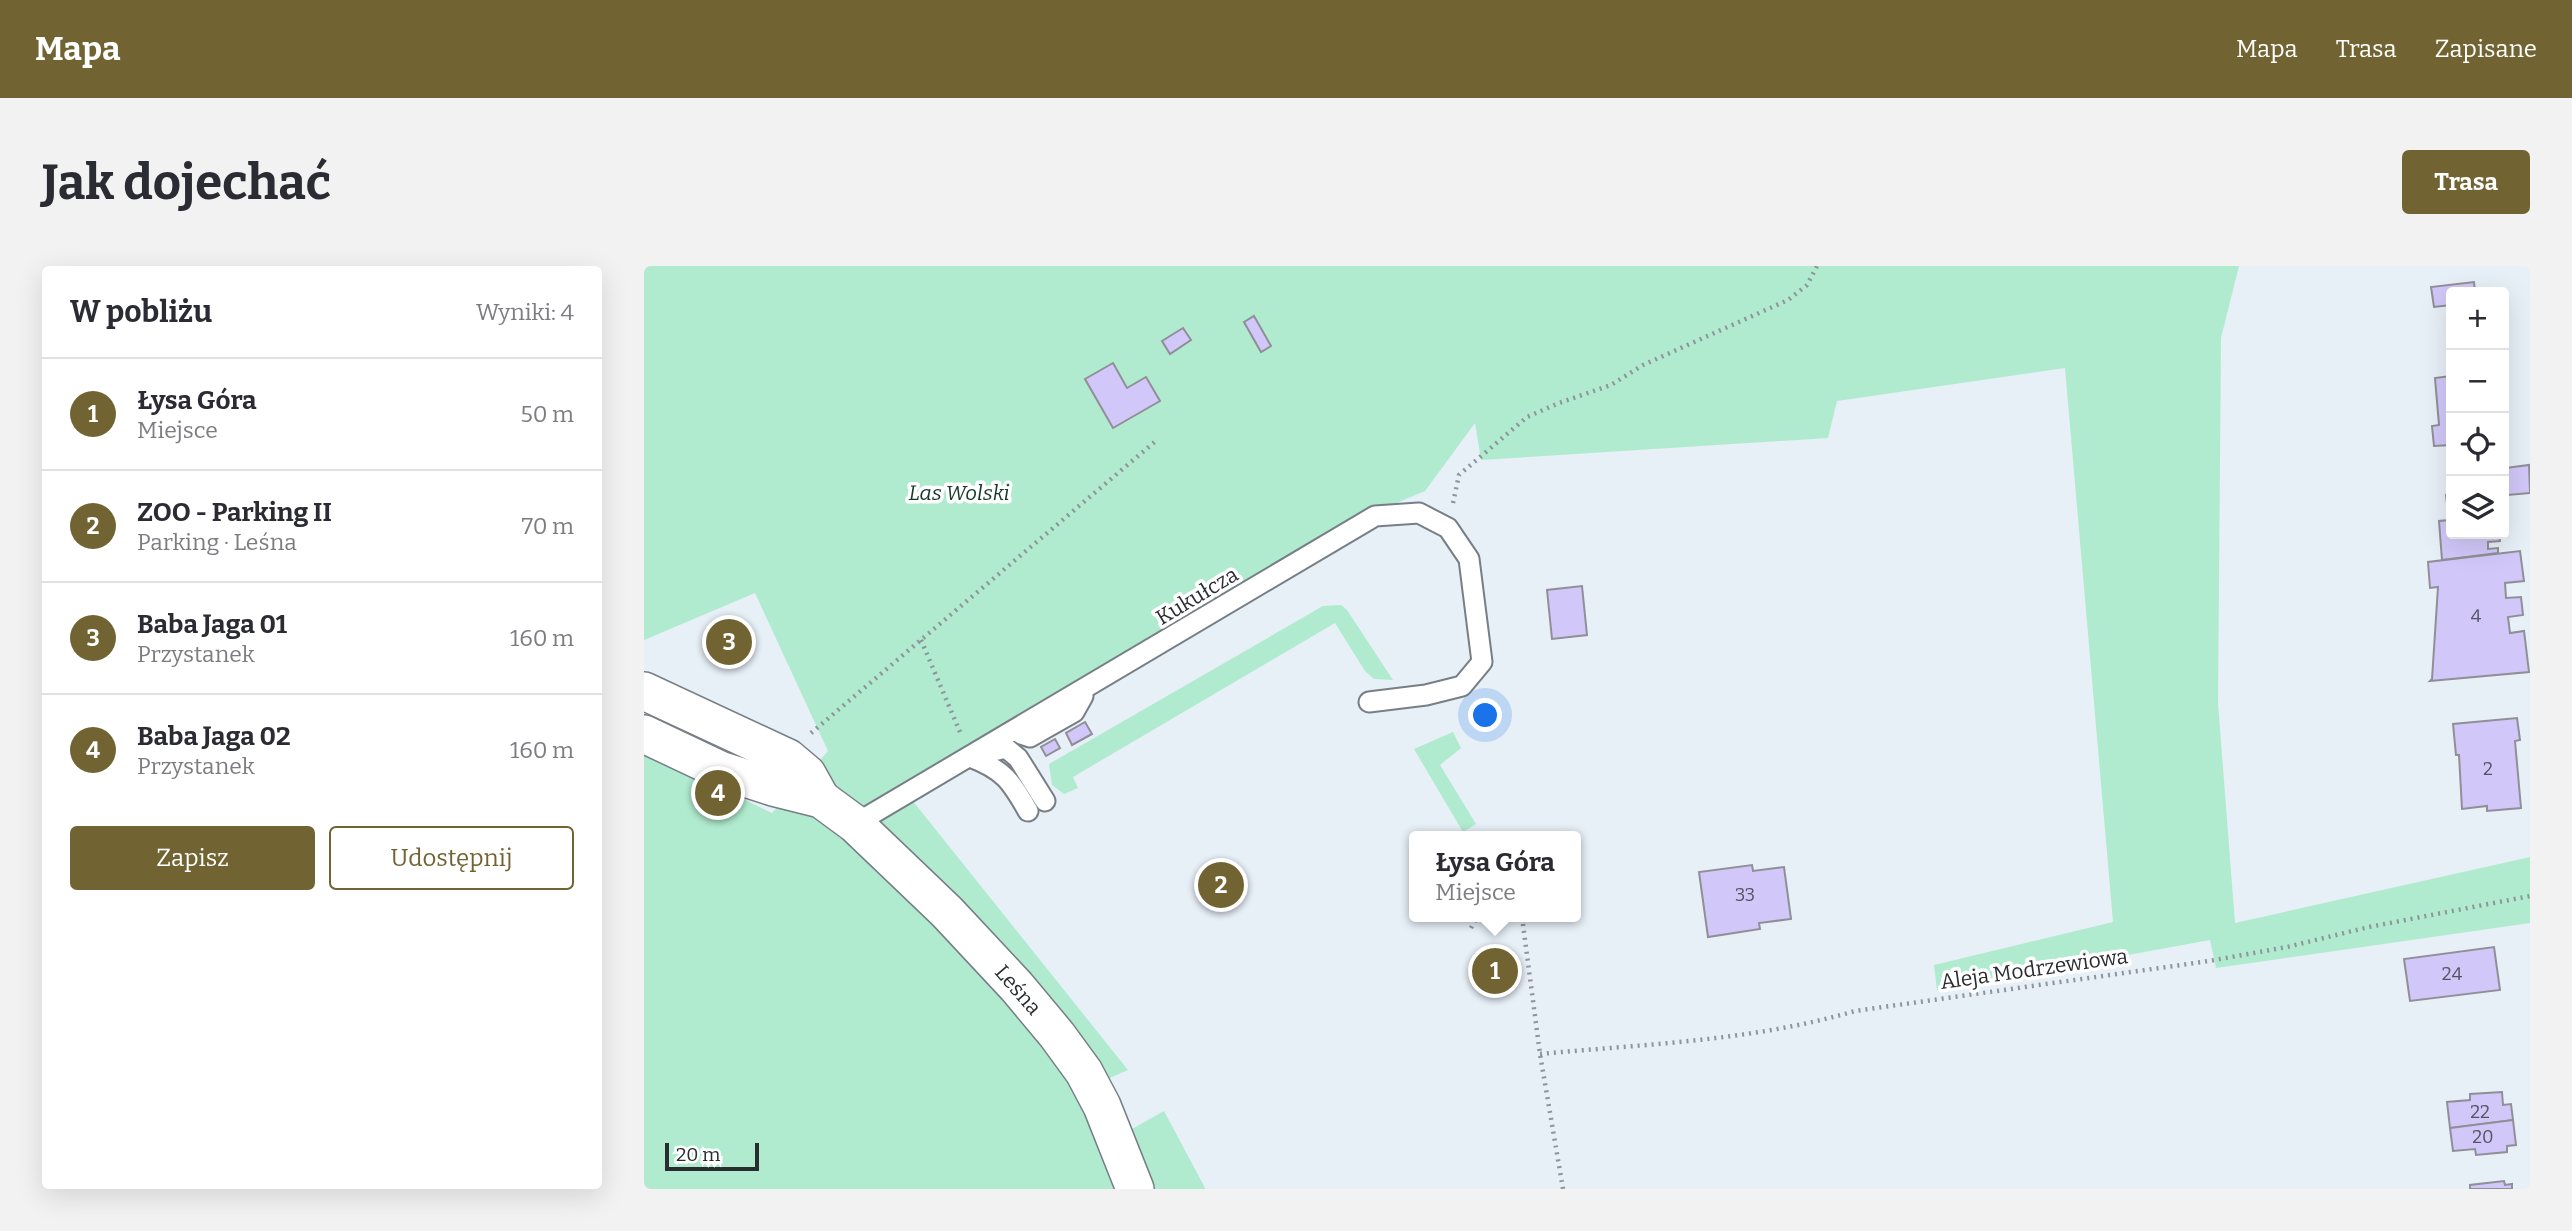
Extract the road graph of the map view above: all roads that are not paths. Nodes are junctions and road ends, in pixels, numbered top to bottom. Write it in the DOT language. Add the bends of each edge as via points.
graph roads {
  1 [pos="644,691"];
  2 [pos="1369,702"];
  3 [pos="644,734"];
  4 [pos="970,757"];
  5 [pos="821,799"];
  6 [pos="1037,806"];
  7 [pos="855,824"];
  8 [pos="1135,1189"];
  1 -- 5 [label="street" via="788,758 807,774"];
  2 -- 4 [label="lane, Kukułcza" via="1462,686 1482,662 1469,559 1448,527 1419,513 1375,516"];
  3 -- 5 [label="street" via="720,770"];
  4 -- 6 [label="lane" via="992,765"];
  4 -- 7 [label="lane, Kukułcza"];
  5 -- 7 [label="street, Leśna"];
  7 -- 8 [label="street, Leśna" via="947,912 1057,1035 1102,1106"];
}
